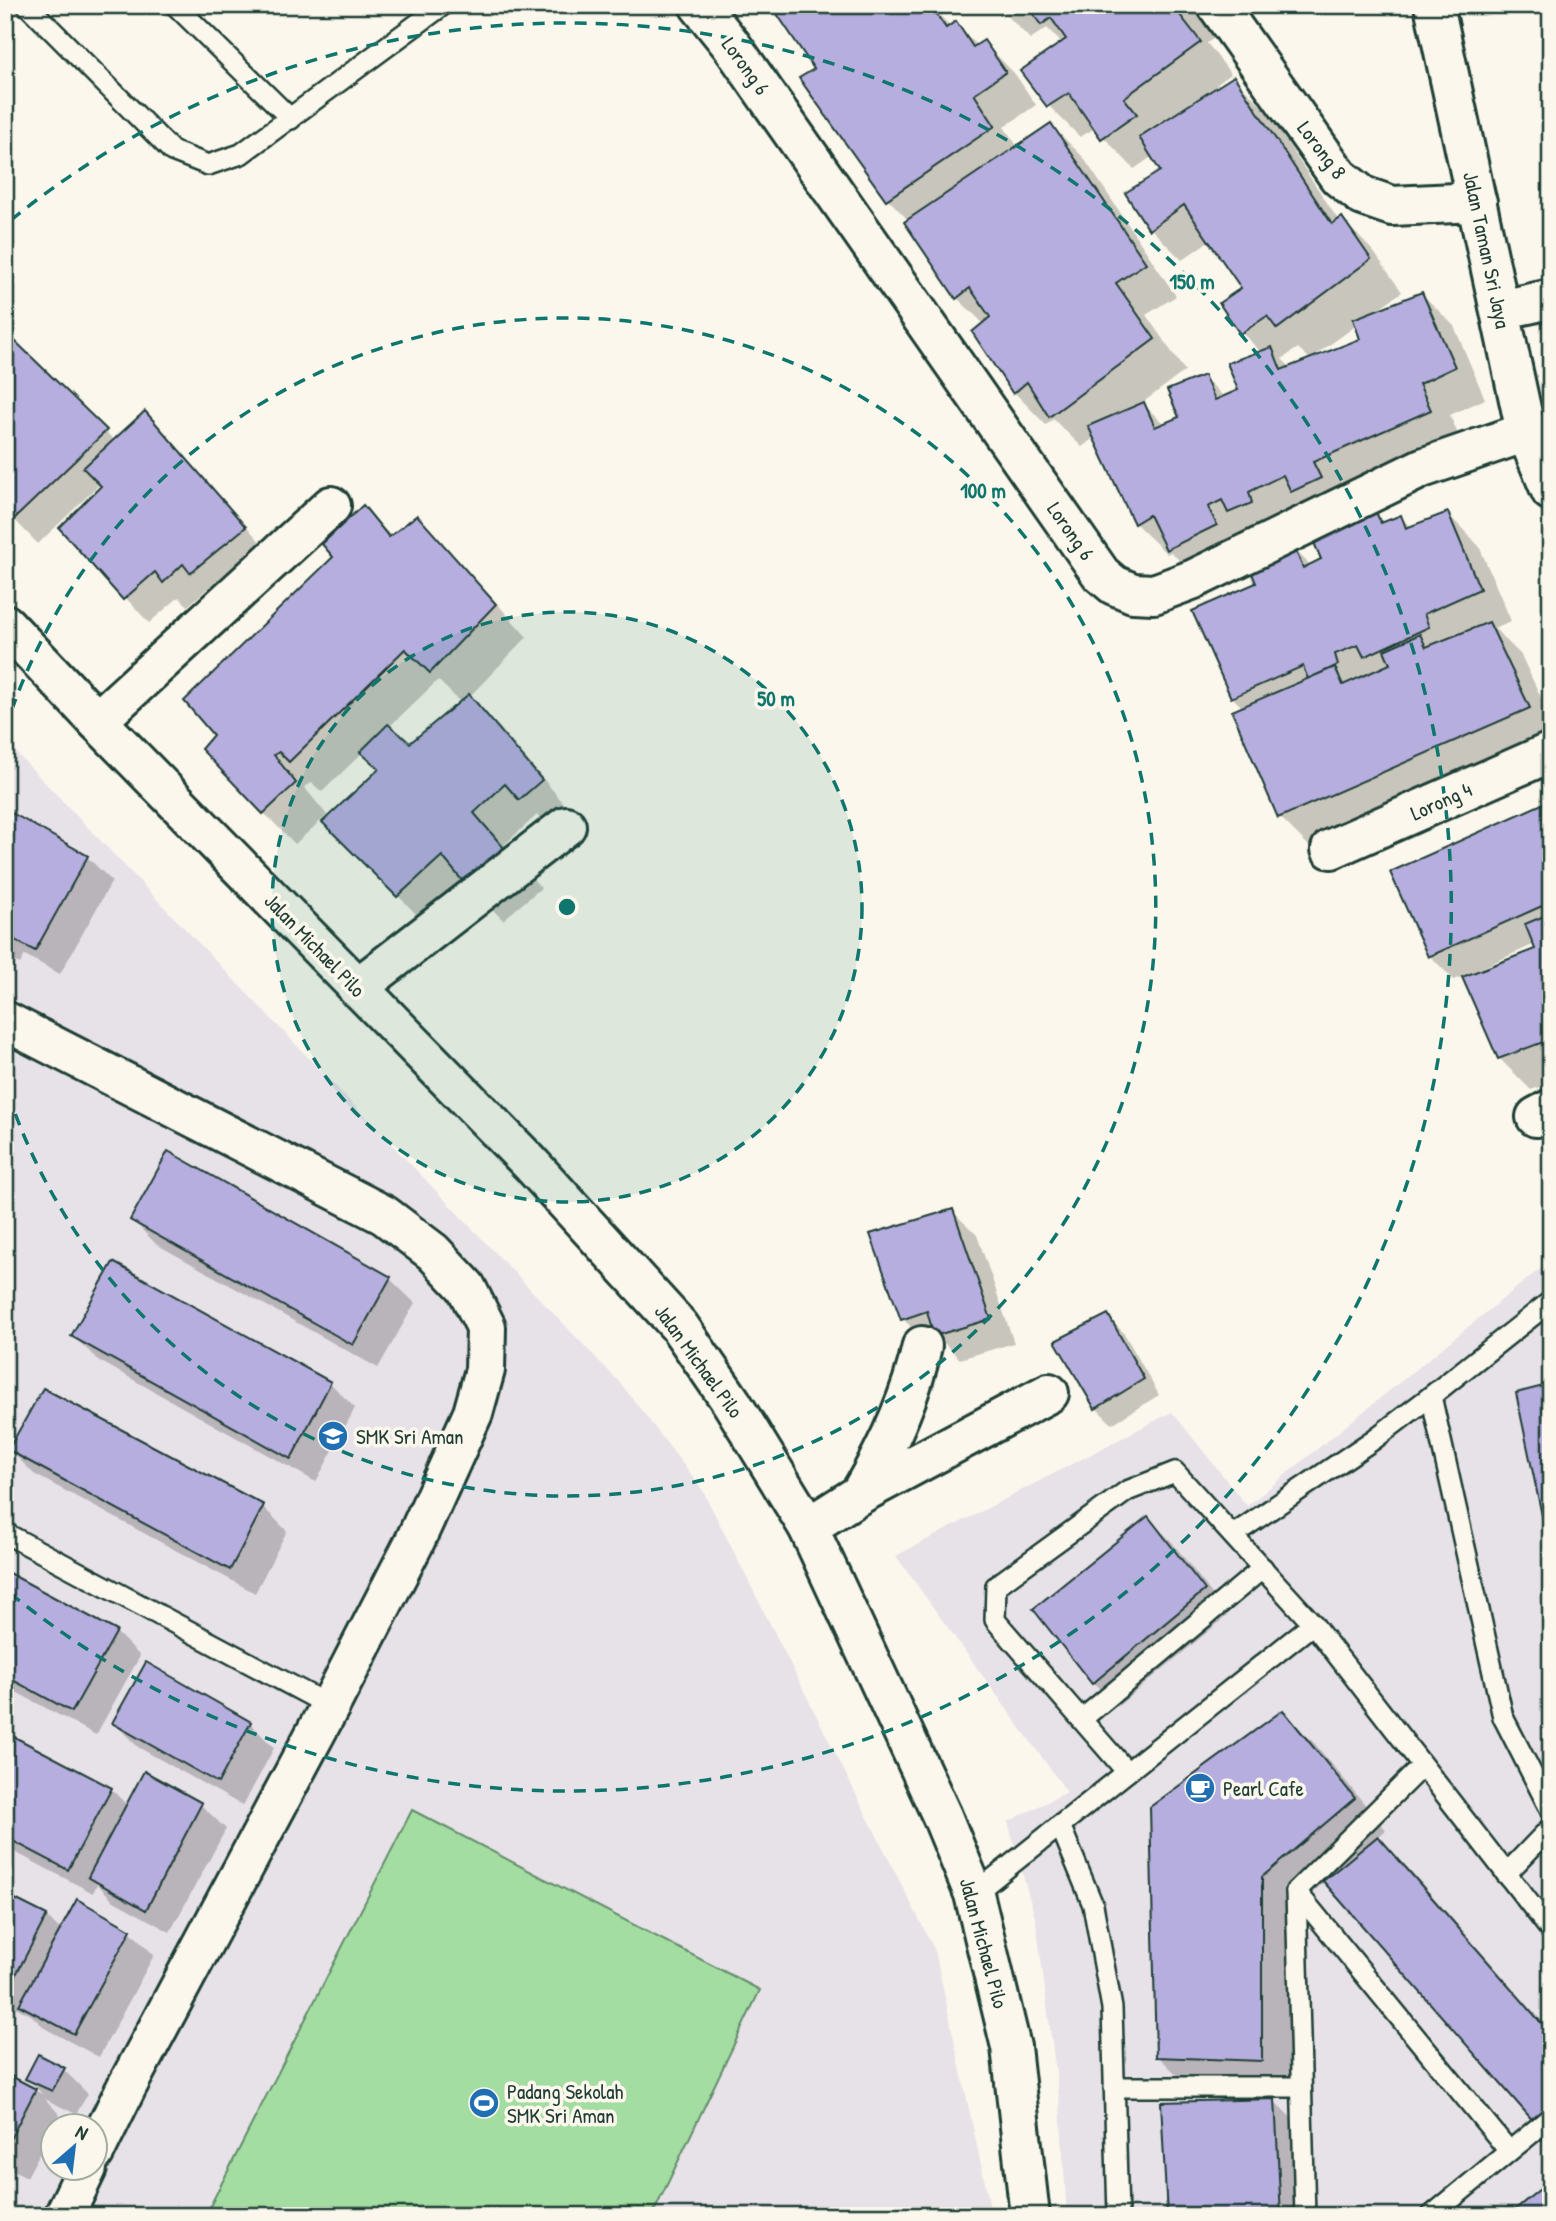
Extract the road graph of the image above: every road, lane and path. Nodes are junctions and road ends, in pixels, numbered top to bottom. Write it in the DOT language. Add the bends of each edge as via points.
graph roads {
  1 [pos="27,5"];
  2 [pos="175,5"];
  3 [pos="443,5"];
  4 [pos="699,5"];
  5 [pos="1217,5"];
  6 [pos="1434,5"];
  7 [pos="290,119"];
  8 [pos="1477,202"];
  9 [pos="1551,299"];
  10 [pos="1500,310"];
  11 [pos="1526,432"];
  12 [pos="1551,491"];
  13 [pos="331,506"];
  14 [pos="5,624"];
  15 [pos="97,721"];
  16 [pos="1551,752"];
  17 [pos="566,826"];
  18 [pos="1331,849"];
  19 [pos="358,988"];
  20 [pos="5,1021"];
  21 [pos="1551,1301"];
  22 [pos="922,1346"];
  23 [pos="1049,1393"];
  24 [pos="1431,1396"];
  25 [pos="860,1494"];
  26 [pos="808,1527"];
  27 [pos="5,1533"];
  28 [pos="1233,1535"];
  29 [pos="1263,1567"];
  30 [pos="1313,1624"];
  31 [pos="330,1706"];
  32 [pos="1082,1720"];
  33 [pos="1422,1766"];
  34 [pos="1127,1772"];
  35 [pos="1551,1811"];
  36 [pos="1060,1825"];
  37 [pos="1551,1827"];
  38 [pos="1506,1874"];
  39 [pos="1296,1891"];
  40 [pos="974,1894"];
  41 [pos="1551,1931"];
  42 [pos="1114,2087"];
  43 [pos="1300,2087"];
  44 [pos="1551,2118"];
  45 [pos="108,2125"];
  46 [pos="1509,2151"];
  47 [pos="80,2182"];
  48 [pos="64,2216"];
  49 [pos="1030,2216"];
  50 [pos="1118,2216"];
  51 [pos="1306,2216"];
  52 [pos="1431,2216"];
  1 -- 7 [label="lane" via="172,151 208,165 242,154"];
  2 -- 7 [label="lane"];
  3 -- 7 [label="lane"];
  4 -- 11 [label="street, Lorong 6" via="1101,574 1114,585 1133,593 1154,594 1422,468"];
  5 -- 8 [label="street, Lorong 8" via="1339,177 1363,196 1392,206"];
  6 -- 8 [label="street, Jalan Taman Sri Jaya"];
  8 -- 10 [label="street, Jalan Taman Sri Jaya"];
  9 -- 10 [label="street"];
  10 -- 11 [label="street, Jalan Taman Sri Jaya"];
  11 -- 12 [label="street, Jalan Taman Sri Jaya"];
  13 -- 15 [label="street"];
  14 -- 15 [label="street, Jalan Michael Pilo"];
  15 -- 19 [label="street, Jalan Michael Pilo"];
  16 -- 18 [label="street, Lorong 4"];
  17 -- 19 [label="street"];
  19 -- 26 [label="street, Jalan Michael Pilo" via="530,1163 679,1326"];
  20 -- 31 [label="street" via="384,1215 433,1252 467,1287 486,1327 485,1370 473,1413 414,1543"];
  21 -- 24 [label="lane"];
  22 -- 25 [label="street" via="916,1377 901,1413"];
  23 -- 25 [label="street"];
  24 -- 28 [label="lane"];
  24 -- 35 [label="lane" via="1503,1717"];
  25 -- 26 [label="street"];
  26 -- 40 [label="street, Jalan Michael Pilo"];
  27 -- 31 [label="lane"];
  28 -- 29 [label="lane"];
  28 -- 32 [label="lane" via="1175,1472 1126,1491 996,1586 995,1620"];
  29 -- 30 [label="lane"];
  29 -- 32 [label="lane"];
  30 -- 33 [label="lane"];
  30 -- 34 [label="lane"];
  31 -- 45 [label="street"];
  32 -- 34 [label="lane"];
  33 -- 38 [label="lane"];
  33 -- 39 [label="lane"];
  34 -- 36 [label="lane"];
  36 -- 40 [label="lane"];
  36 -- 42 [label="lane" via="1094,1905 1112,2008"];
  37 -- 38 [label="lane"];
  38 -- 41 [label="lane"];
  39 -- 43 [label="lane"];
  39 -- 46 [label="lane"];
  40 -- 49 [label="street, Jalan Michael Pilo" via="1011,2047"];
  42 -- 43 [label="lane"];
  42 -- 50 [label="lane"];
  43 -- 51 [label="lane"];
  44 -- 46 [label="lane"];
  46 -- 52 [label="lane"];
  47 -- 48 [label="street"];
}
